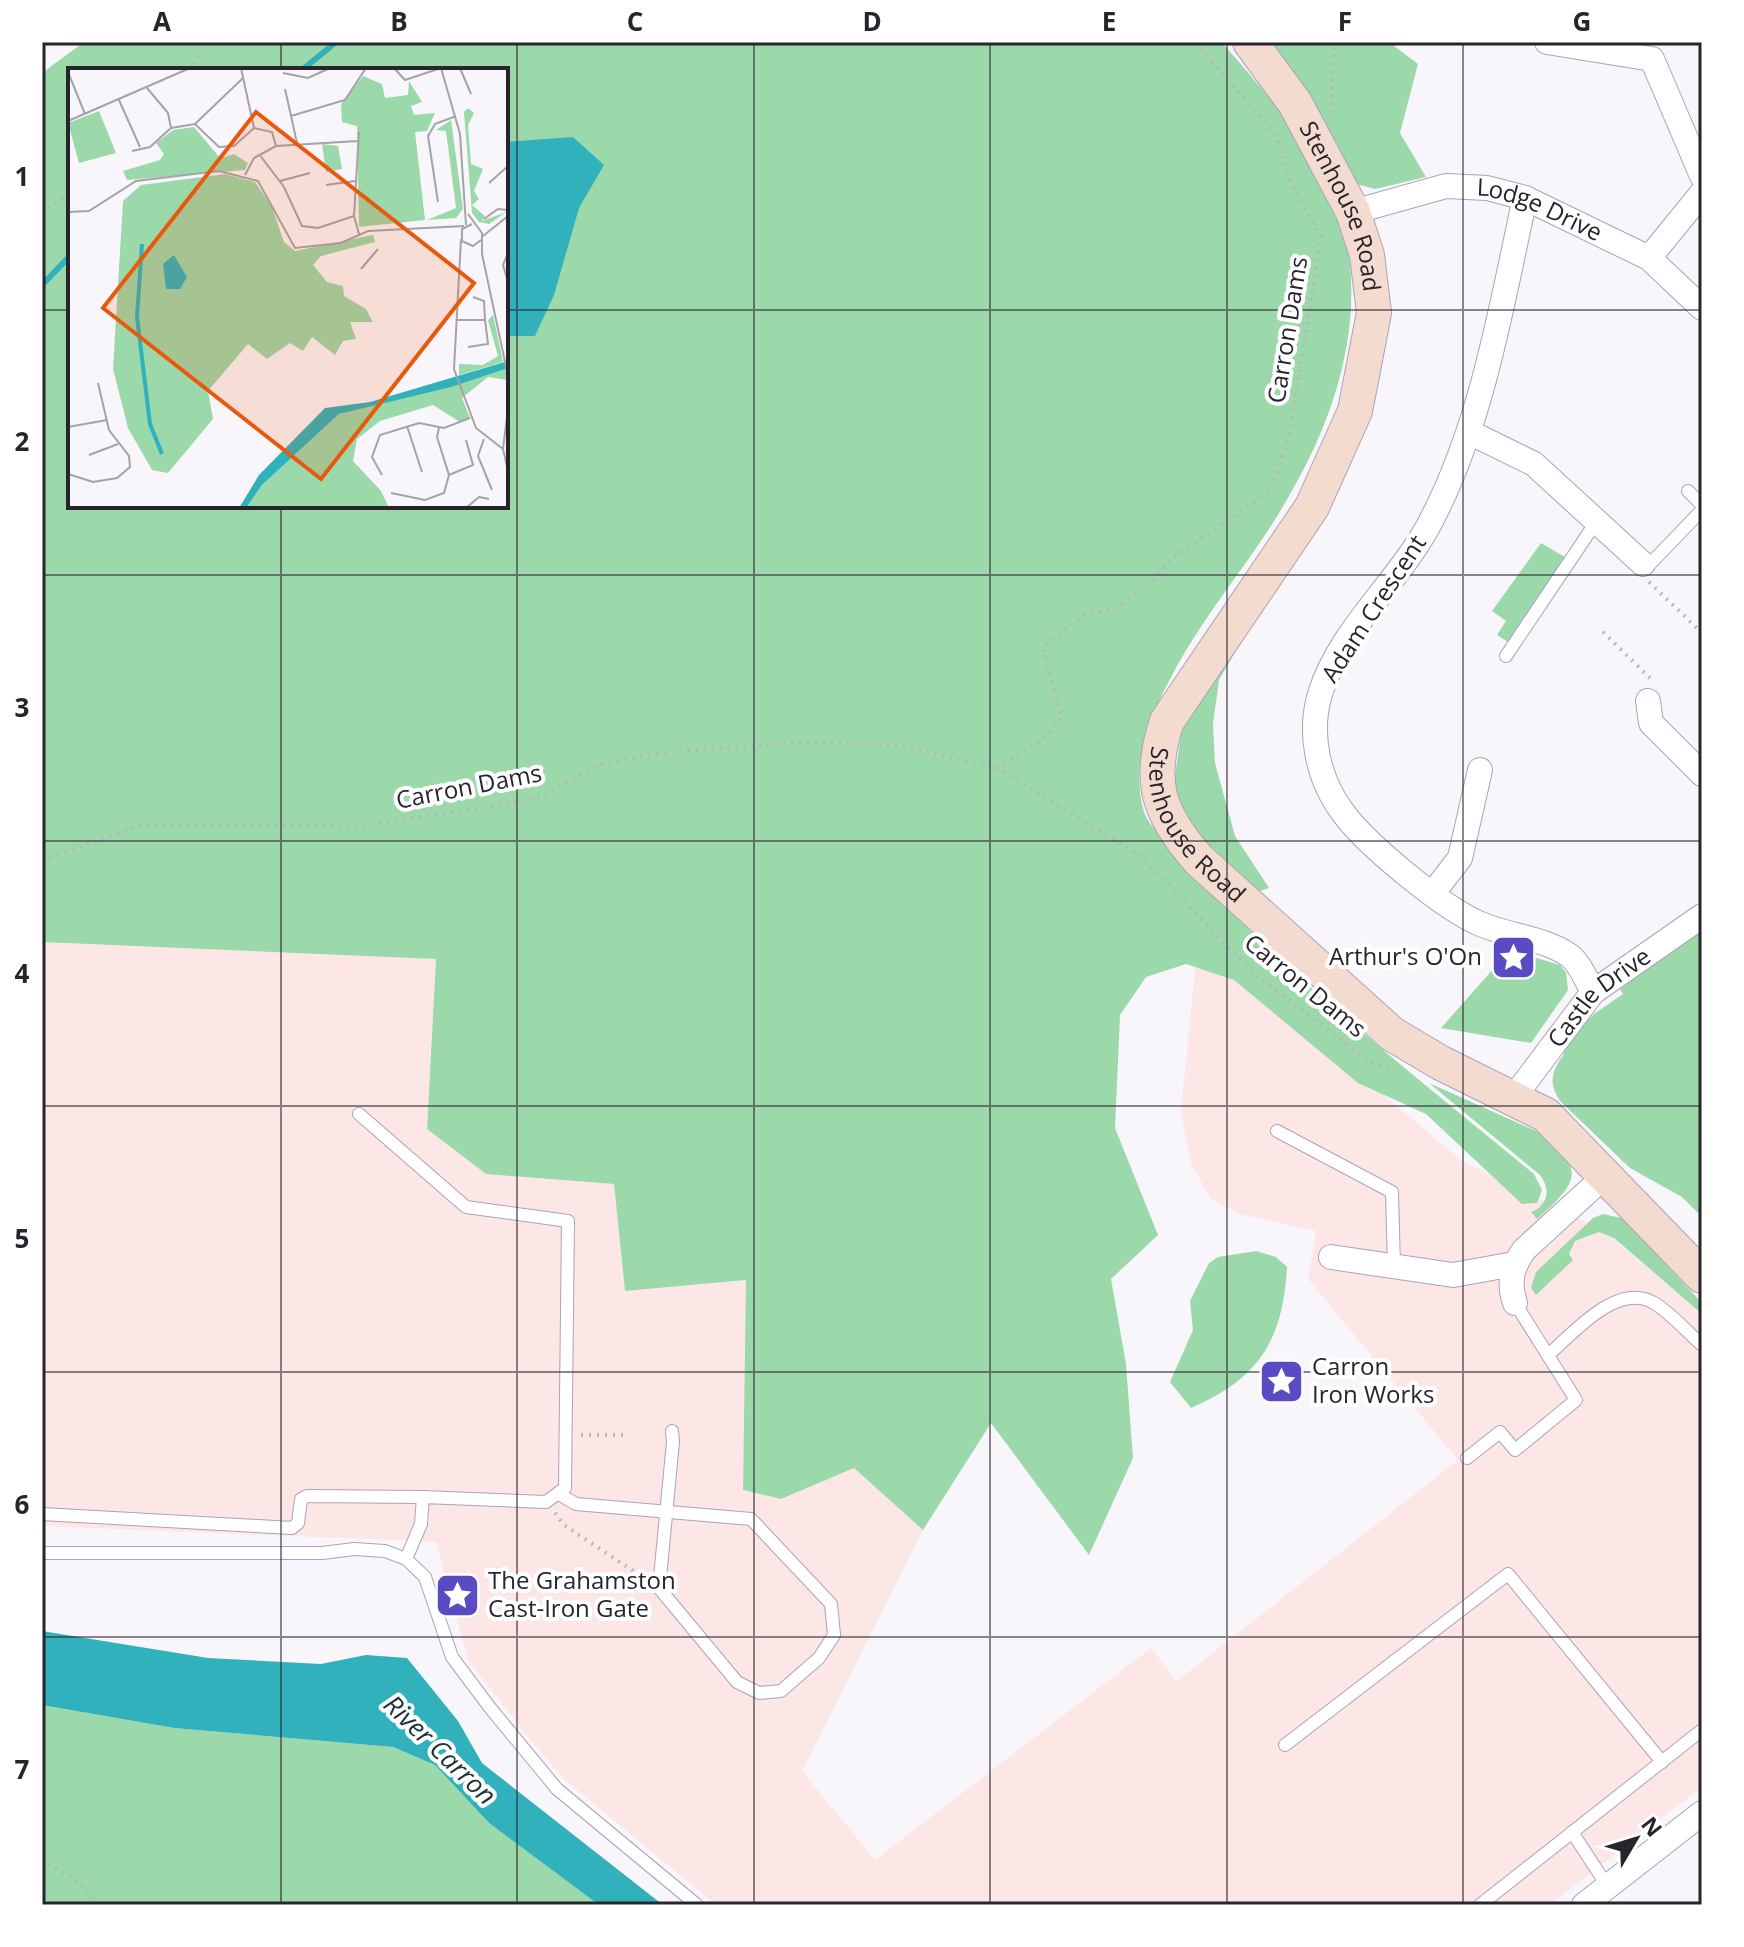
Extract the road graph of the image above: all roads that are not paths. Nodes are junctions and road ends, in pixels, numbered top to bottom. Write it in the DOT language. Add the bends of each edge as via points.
graph roads {
  1 [pos="1250,42"];
  2 [pos="1547,42"];
  3 [pos="1659,50"];
  4 [pos="1702,176"];
  5 [pos="1702,193"];
  6 [pos="1525,198"];
  7 [pos="1353,212"];
  8 [pos="1649,258"];
  9 [pos="1702,308"];
  10 [pos="1469,432"];
  11 [pos="1688,491"];
  12 [pos="1702,508"];
  13 [pos="1596,522"];
  14 [pos="1643,564"];
  15 [pos="1506,656"];
  16 [pos="1648,701"];
  17 [pos="1480,770"];
  18 [pos="1702,774"];
  19 [pos="1433,893"];
  20 [pos="1702,916"];
  21 [pos="1593,992"];
  22 [pos="1514,1097"];
  23 [pos="359,1114"];
  24 [pos="1277,1131"];
  25 [pos="1607,1174"];
  26 [pos="1331,1257"];
  27 [pos="1514,1264"];
  28 [pos="1394,1267"];
  29 [pos="1702,1276"];
  30 [pos="1515,1303"];
  31 [pos="1702,1345"];
  32 [pos="1548,1355"];
  33 [pos="672,1431"];
  34 [pos="1467,1458"];
  35 [pos="559,1494"];
  36 [pos="423,1497"];
  37 [pos="667,1512"];
  38 [pos="42,1514"];
  39 [pos="42,1553"];
  40 [pos="406,1559"];
  41 [pos="1702,1730"];
  42 [pos="1285,1745"];
  43 [pos="1662,1762"];
  44 [pos="1702,1813"];
  45 [pos="1572,1832"];
  46 [pos="1608,1887"];
  47 [pos="697,1905"];
  48 [pos="1480,1905"];
  49 [pos="1584,1905"];
  1 -- 7 [label="street, Stenhouse Road" via="1295,103"];
  2 -- 3 [label="street"];
  3 -- 4 [label="street"];
  5 -- 8 [label="street"];
  6 -- 7 [label="street, Lodge Drive" via="1487,188 1446,186"];
  6 -- 8 [label="street, Lodge Drive"];
  6 -- 10 [label="street, Adam Crescent"];
  7 -- 22 [label="street, Stenhouse Road" via="1367,255 1374,313 1355,411 1312,507 1167,721 1157,753 1160,804 1174,832 1199,860 1392,1034"];
  8 -- 9 [label="street, Lodge Drive"];
  10 -- 13 [label="street" via="1523,455"];
  10 -- 19 [label="street, Adam Crescent" via="1429,525 1328,674 1314,723 1322,770 1345,815"];
  11 -- 12 [label="lane"];
  12 -- 14 [label="lane" via="1651,563"];
  13 -- 14 [label="street"];
  13 -- 15 [label="lane"];
  16 -- 18 [label="street" via="1651,723"];
  17 -- 19 [label="street" via="1460,858"];
  19 -- 21 [label="street, Adam Crescent" via="1475,922 1569,956"];
  20 -- 21 [label="street, Castle Drive"];
  21 -- 22 [label="street, Castle Drive"];
  22 -- 25 [label="street, Stenhouse Road" via="1546,1115"];
  23 -- 35 [label="lane" via="466,1207 568,1221 565,1488"];
  24 -- 28 [label="lane" via="1392,1192"];
  25 -- 27 [label="street"];
  25 -- 29 [label="street, Stenhouse Road"];
  26 -- 28 [label="street"];
  27 -- 28 [label="street" via="1453,1275"];
  27 -- 30 [label="street"];
  30 -- 32 [label="lane"];
  31 -- 32 [label="lane" via="1654,1303 1627,1298 1612,1303"];
  32 -- 34 [label="lane" via="1576,1400 1515,1450 1500,1432"];
  33 -- 37 [label="lane"];
  35 -- 36 [label="lane" via="546,1502"];
  35 -- 37 [label="lane" via="576,1504"];
  36 -- 38 [label="lane" via="307,1496 301,1499 298,1523 292,1528"];
  36 -- 40 [label="lane" via="421,1524"];
  37 -- 37 [label="lane" via="751,1519 831,1604 834,1635 819,1658 781,1691 759,1693 737,1682 659,1588"];
  39 -- 40 [label="lane" via="354,1549"];
  40 -- 47 [label="lane" via="425,1577 452,1657 557,1789"];
  41 -- 43 [label="lane"];
  42 -- 43 [label="lane" via="1508,1574"];
  43 -- 45 [label="lane"];
  44 -- 46 [label="street"];
  45 -- 46 [label="lane"];
  45 -- 48 [label="lane"];
  46 -- 49 [label="street"];
}
